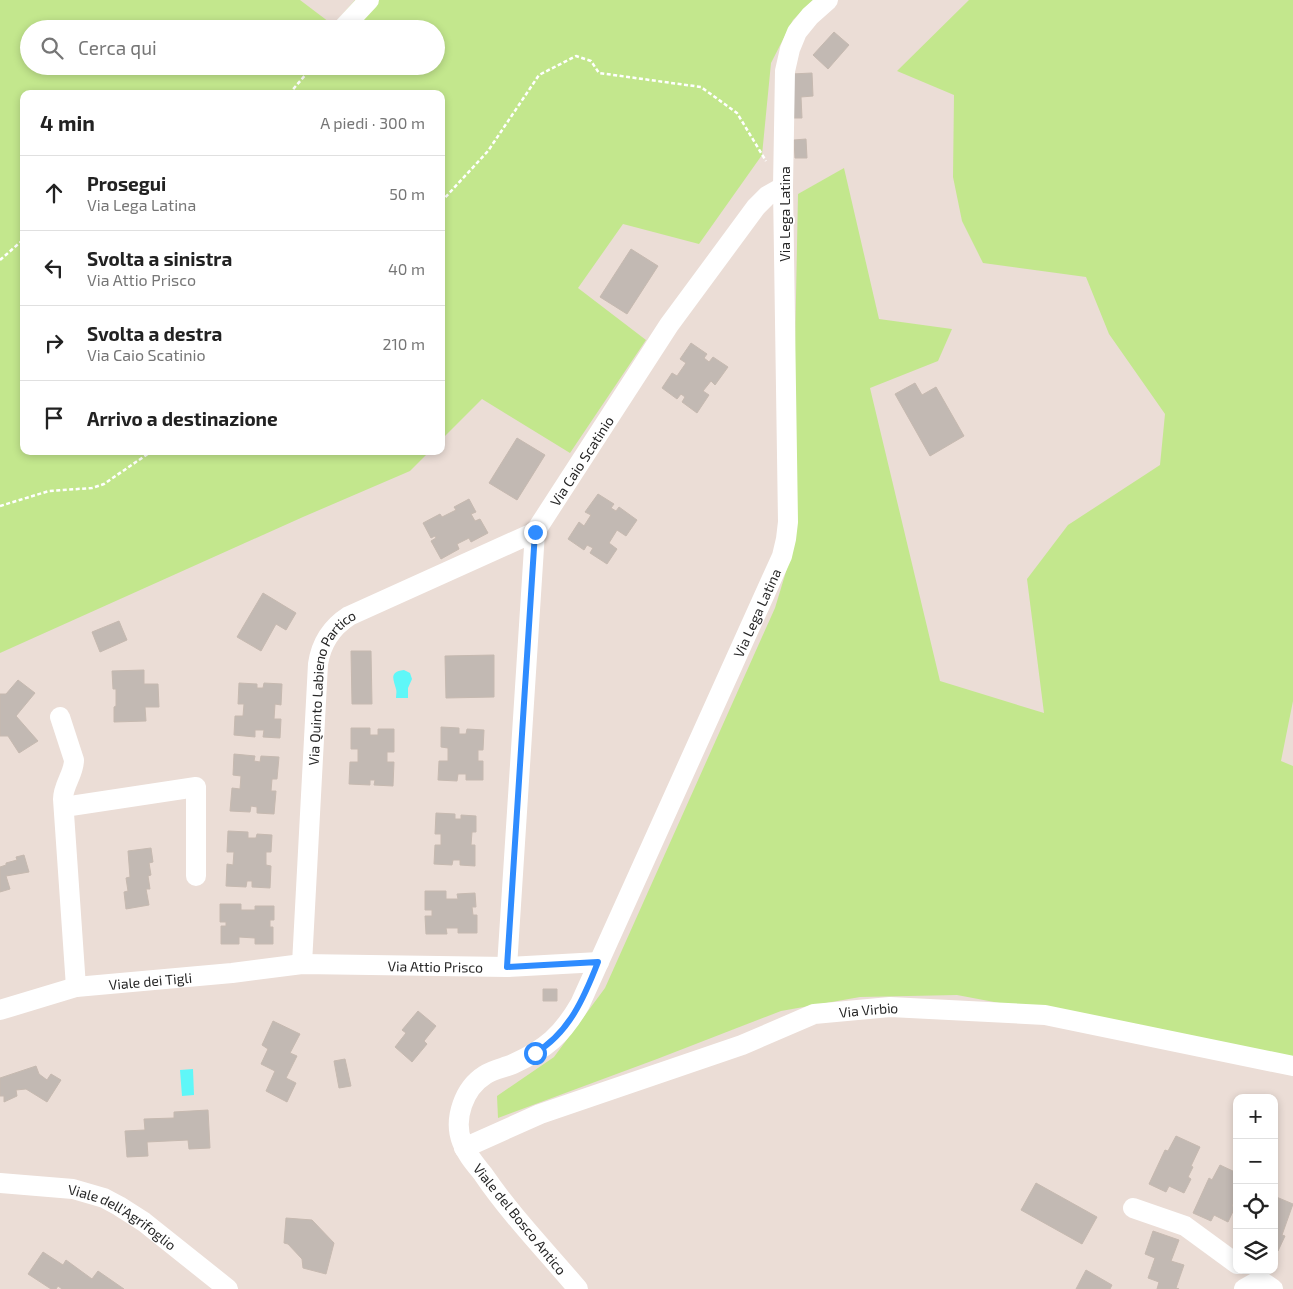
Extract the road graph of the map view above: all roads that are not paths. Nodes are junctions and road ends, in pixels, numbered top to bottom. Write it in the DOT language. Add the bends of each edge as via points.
graph roads {
  1 [pos="369,0"];
  2 [pos="828,0"];
  3 [pos="350,20"];
  4 [pos="783,187"];
  5 [pos="535,532"];
  6 [pos="60,717"];
  7 [pos="64,807"];
  8 [pos="196,876"];
  9 [pos="598,962"];
  10 [pos="302,964"];
  11 [pos="507,967"];
  12 [pos="76,987"];
  13 [pos="0,1010"];
  14 [pos="1293,1066"];
  15 [pos="464,1148"];
  16 [pos="0,1183"];
  17 [pos="1133,1208"];
  18 [pos="1233,1261"];
  19 [pos="228,1289"];
  20 [pos="578,1289"];
  1 -- 3 [label="street"];
  2 -- 4 [label="street, Via Lega Latina" via="805,20 788,56"];
  4 -- 5 [label="street, Via Caio Scatinio" via="756,207 689,297"];
  4 -- 9 [label="street, Via Lega Latina" via="788,522 784,548"];
  5 -- 10 [label="street, Via Quinto Labieno Partico" via="349,616 325,641 318,664"];
  5 -- 11 [label="street, Via Caio Scatinio"];
  6 -- 7 [label="street" via="74,760 65,786"];
  7 -- 8 [label="street" via="196,787"];
  7 -- 12 [label="street"];
  9 -- 11 [label="street, Via Attio Prisco"];
  9 -- 15 [label="street, Via Lega Latina" via="580,1004 560,1034 545,1048 483,1076 468,1092 459,1122"];
  10 -- 11 [label="street, Via Attio Prisco"];
  10 -- 12 [label="street, Viale dei Tigli"];
  12 -- 13 [label="street, Viale dei Tigli"];
  14 -- 15 [label="street, Via Virbio" via="1045,1015 890,1007 814,1014 742,1044 540,1114"];
  15 -- 20 [label="street, Viale del Bosco Antico" via="493,1190"];
  16 -- 19 [label="street, Viale dell'Agrifoglio" via="73,1189 104,1198 144,1222"];
  17 -- 18 [label="street" via="1185,1226"];
}
